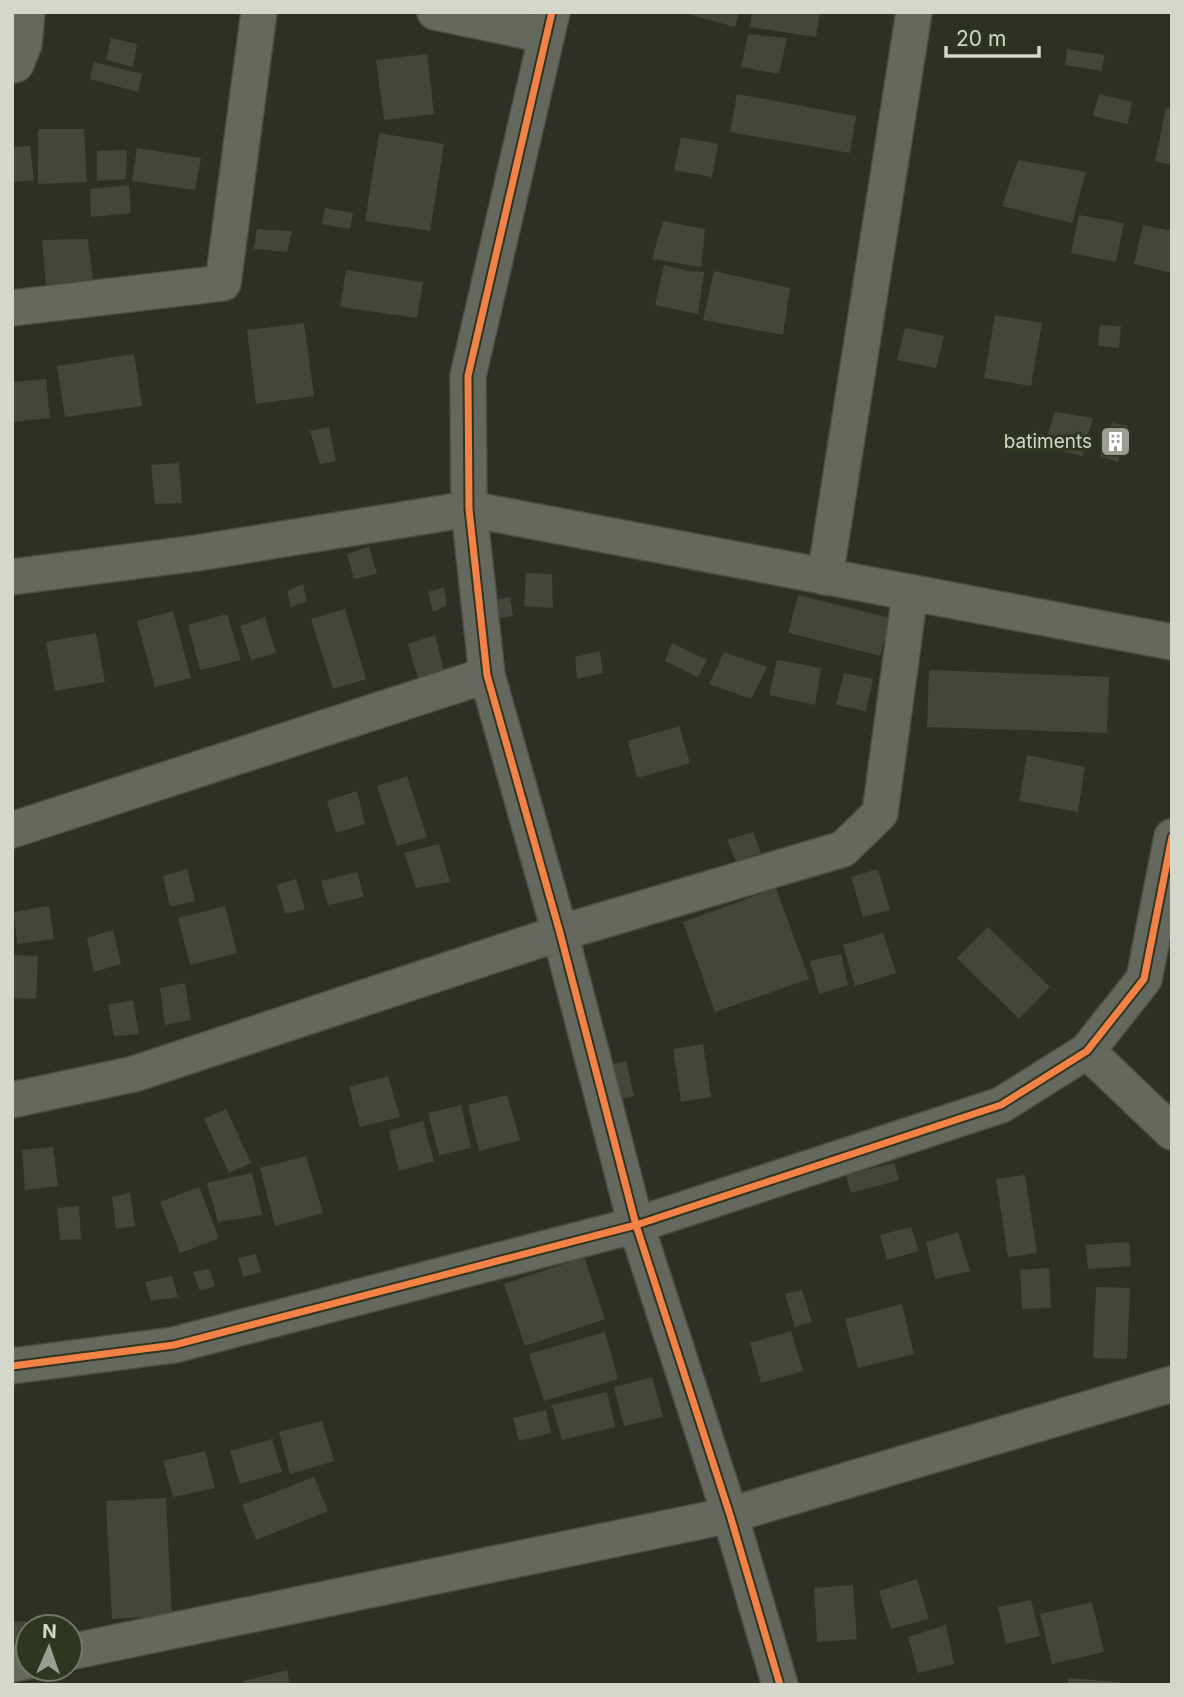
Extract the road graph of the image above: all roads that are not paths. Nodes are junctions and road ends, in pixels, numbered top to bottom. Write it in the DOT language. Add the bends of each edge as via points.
graph roads {
  1 [pos="27,12"];
  2 [pos="258,12"];
  3 [pos="435,12"];
  4 [pos="914,12"];
  5 [pos="549,24"];
  6 [pos="12,65"];
  7 [pos="12,308"];
  8 [pos="469,509"];
  9 [pos="12,577"];
  10 [pos="825,577"];
  11 [pos="910,593"];
  12 [pos="1172,642"];
  13 [pos="487,676"];
  14 [pos="12,830"];
  15 [pos="1172,837"];
  16 [pos="560,933"];
  17 [pos="1087,1051"];
  18 [pos="12,1100"];
  19 [pos="1172,1132"];
  20 [pos="636,1225"];
  21 [pos="12,1366"];
  22 [pos="1172,1384"];
  23 [pos="730,1515"];
  24 [pos="84,1649"];
  25 [pos="780,1685"];
  1 -- 6 [label="street" via="24,44"];
  2 -- 7 [label="street" via="223,283"];
  3 -- 5 [label="street"];
  4 -- 10 [label="street"];
  5 -- 8 [label="street" via="468,376"];
  8 -- 9 [label="street"];
  8 -- 10 [label="street"];
  8 -- 13 [label="street"];
  10 -- 11 [label="street"];
  11 -- 12 [label="street"];
  11 -- 16 [label="street" via="880,813 844,849"];
  13 -- 14 [label="street"];
  13 -- 16 [label="street"];
  15 -- 17 [label="street" via="1144,979"];
  16 -- 18 [label="street" via="134,1074"];
  16 -- 20 [label="street"];
  17 -- 19 [label="street"];
  17 -- 20 [label="street" via="1001,1105"];
  20 -- 21 [label="street" via="174,1345"];
  20 -- 23 [label="street"];
  22 -- 23 [label="street"];
  23 -- 24 [label="street"];
  23 -- 25 [label="street"];
}
